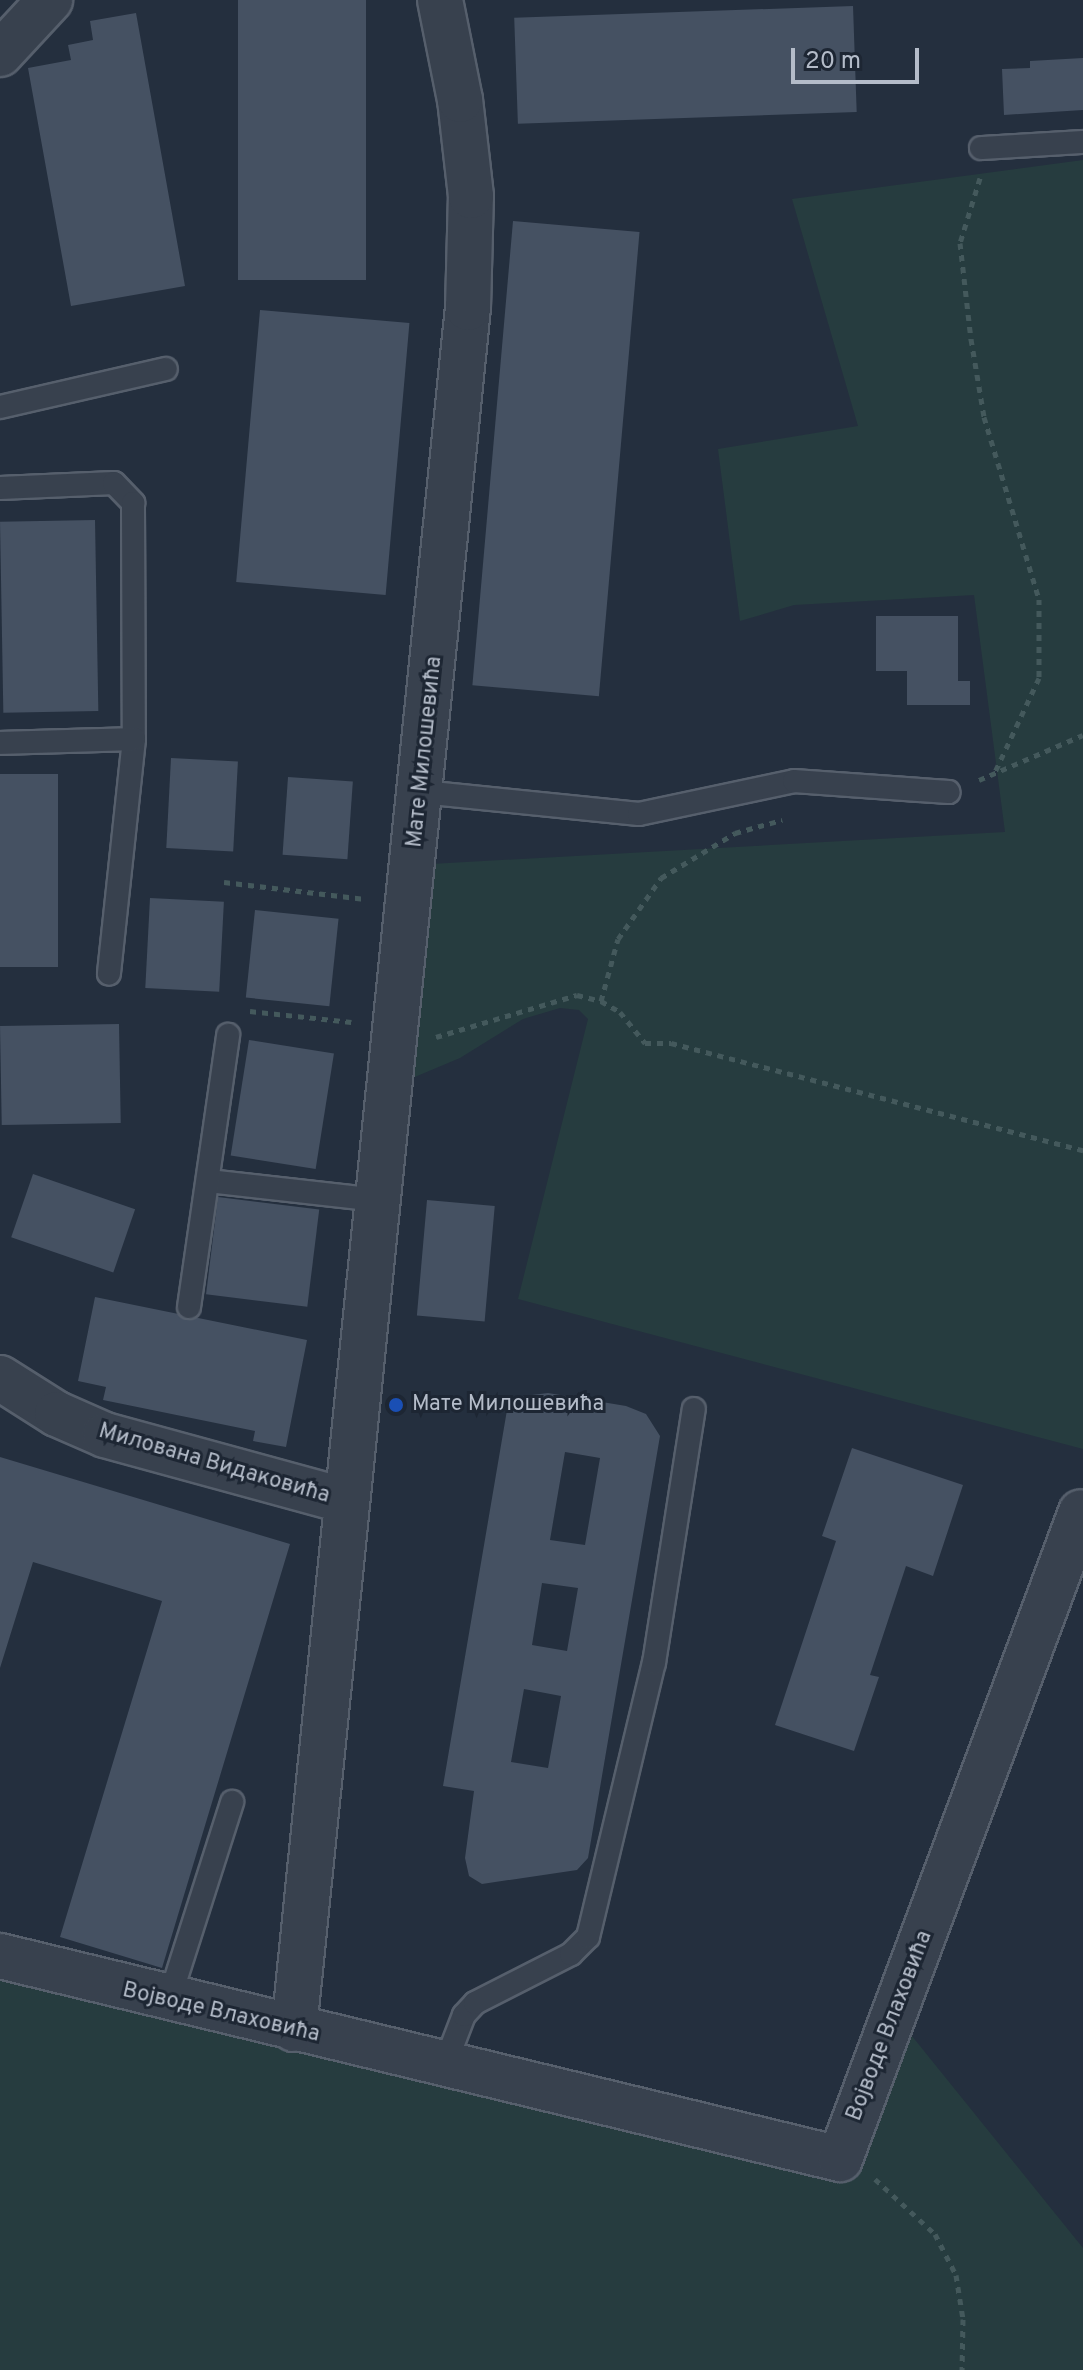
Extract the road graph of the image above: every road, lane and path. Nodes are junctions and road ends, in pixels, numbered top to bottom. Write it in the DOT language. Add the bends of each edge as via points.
graph roads {
  1 [pos="50,0"];
  2 [pos="440,0"];
  3 [pos="0,54"];
  4 [pos="1083,142"];
  5 [pos="981,148"];
  6 [pos="166,369"];
  7 [pos="0,407"];
  8 [pos="0,488"];
  9 [pos="1083,735"];
  10 [pos="134,739"];
  11 [pos="0,743"];
  12 [pos="994,773"];
  13 [pos="422,792"];
  14 [pos="949,792"];
  15 [pos="790,818"];
  16 [pos="224,882"];
  17 [pos="410,904"];
  18 [pos="109,974"];
  19 [pos="601,1001"];
  20 [pos="243,1010"];
  21 [pos="228,1035"];
  22 [pos="395,1039"];
  23 [pos="1083,1150"];
  24 [pos="208,1181"];
  25 [pos="378,1200"];
  26 [pos="189,1307"];
  27 [pos="0,1378"];
  28 [pos="694,1409"];
  29 [pos="346,1501"];
  30 [pos="1081,1512"];
  31 [pos="232,1802"];
  32 [pos="0,1956"];
  33 [pos="169,2000"];
  34 [pos="294,2029"];
  35 [pos="444,2067"];
  36 [pos="840,2159"];
  37 [pos="962,2370"];
  1 -- 3 [label="street"];
  2 -- 13 [label="street, Мате Милошевића" via="460,100 472,216"];
  4 -- 5 [label="lane"];
  5 -- 12 [label="path" via="980,183 960,243 971,339 984,417 1039,599 1039,678"];
  6 -- 7 [label="lane"];
  8 -- 10 [label="lane" via="114,483 133,503"];
  9 -- 12 [label="path"];
  10 -- 11 [label="lane"];
  10 -- 18 [label="lane"];
  12 -- 14 [label="path"];
  13 -- 14 [label="lane" via="639,814 794,781"];
  13 -- 17 [label="street, Мате Милошевића"];
  15 -- 19 [label="path" via="735,833 661,878 618,939"];
  16 -- 17 [label="path"];
  17 -- 22 [label="street, Мате Милошевића"];
  19 -- 22 [label="path" via="577,995"];
  19 -- 23 [label="path" via="620,1012 645,1043 671,1043"];
  20 -- 22 [label="path"];
  21 -- 24 [label="lane"];
  22 -- 25 [label="street, Мате Милошевића"];
  24 -- 25 [label="lane"];
  24 -- 26 [label="lane"];
  25 -- 29 [label="street, Мате Милошевића"];
  27 -- 29 [label="street, Милована Видаковића" via="57,1414 105,1435"];
  28 -- 35 [label="lane" via="654,1663 588,1937 571,1954 475,2003 464,2015"];
  29 -- 34 [label="street, Мате Милошевића"];
  30 -- 36 [label="street, Војводе Влаховића"];
  31 -- 33 [label="lane"];
  32 -- 33 [label="street, Војводе Влаховића"];
  33 -- 34 [label="street, Војводе Влаховића"];
  34 -- 35 [label="street, Војводе Влаховића"];
  35 -- 36 [label="street, Војводе Влаховића"];
  36 -- 37 [label="path" via="880,2182 935,2234 956,2275 963,2319"];
}
